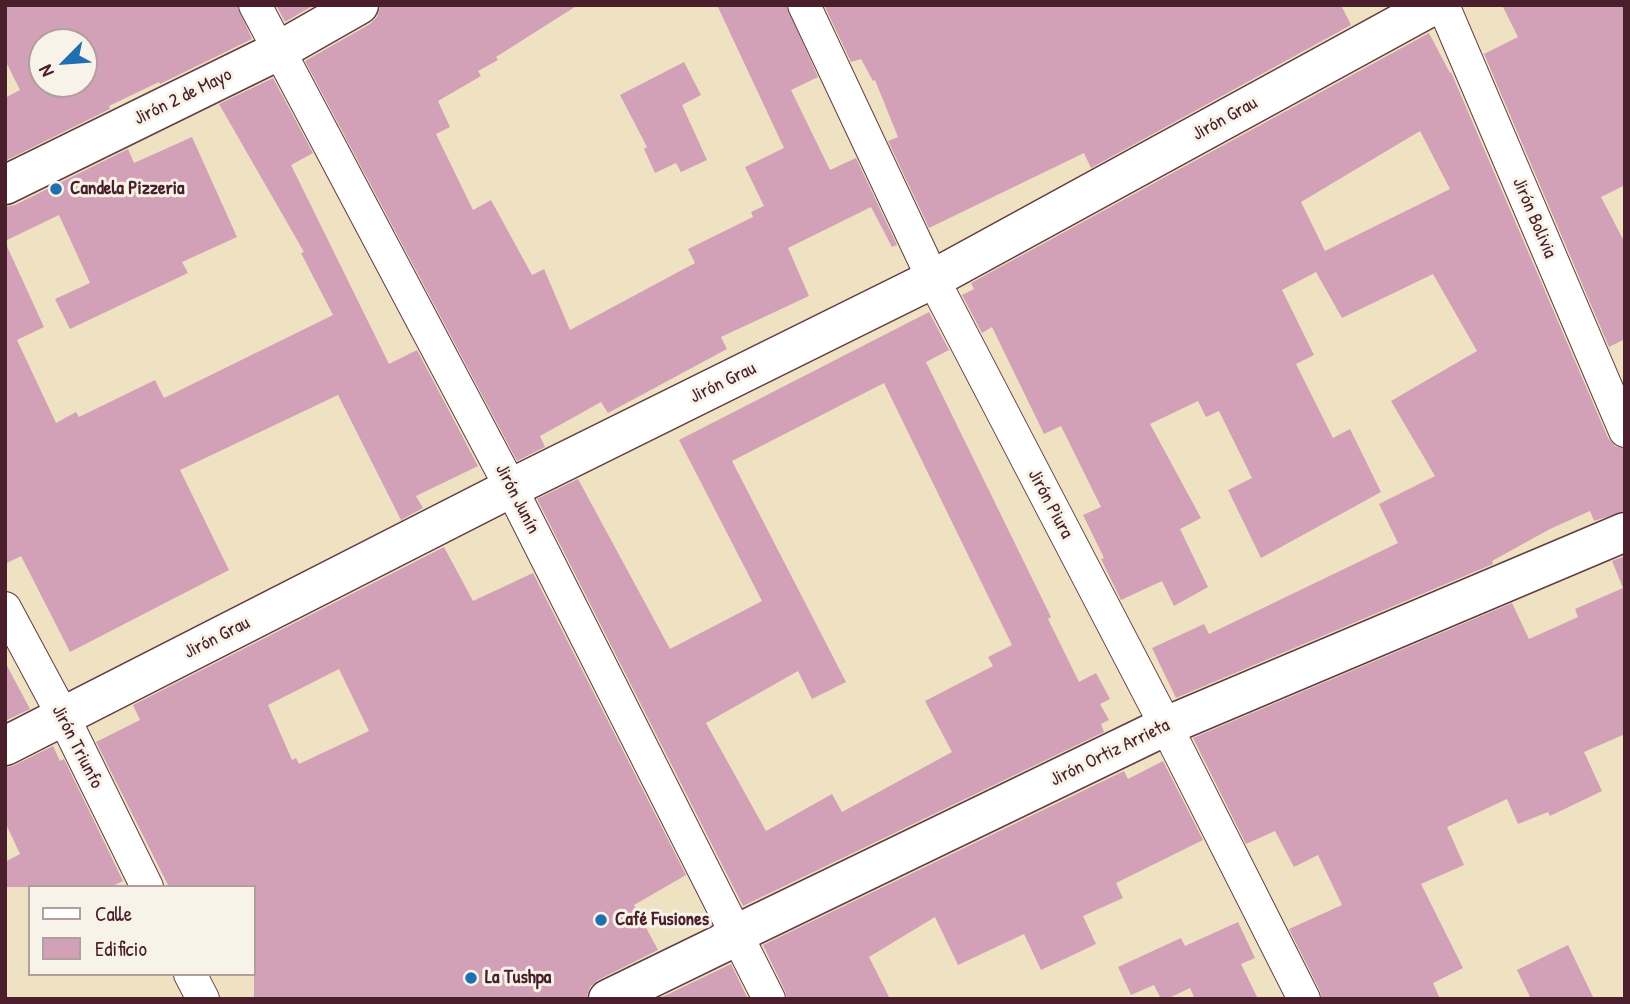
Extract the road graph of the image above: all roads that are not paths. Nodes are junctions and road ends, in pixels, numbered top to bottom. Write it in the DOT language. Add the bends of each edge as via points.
graph roads {
  1 [pos="255,5"];
  2 [pos="359,5"];
  3 [pos="804,5"];
  4 [pos="1434,5"];
  5 [pos="1443,5"];
  6 [pos="280,50"];
  7 [pos="5,186"];
  8 [pos="933,279"];
  9 [pos="1625,431"];
  10 [pos="512,488"];
  11 [pos="1625,532"];
  12 [pos="5,608"];
  13 [pos="63,716"];
  14 [pos="1166,726"];
  15 [pos="5,746"];
  16 [pos="146,885"];
  17 [pos="738,933"];
  18 [pos="191,976"];
  19 [pos="202,999"];
  20 [pos="608,999"];
  21 [pos="769,999"];
  22 [pos="1304,999"];
  1 -- 6 [label="street, Jirón Junín"];
  2 -- 6 [label="main road, Jirón 2 de Mayo"];
  3 -- 8 [label="street, Jirón Piura"];
  4 -- 8 [label="main road, Jirón Grau"];
  5 -- 9 [label="street, Jirón Bolivia"];
  6 -- 7 [label="main road, Jirón 2 de Mayo"];
  6 -- 10 [label="street, Jirón Junín"];
  8 -- 10 [label="main road, Jirón Grau"];
  8 -- 14 [label="street, Jirón Piura"];
  10 -- 13 [label="main road, Jirón Grau"];
  10 -- 17 [label="street, Jirón Junín"];
  11 -- 14 [label="main road, Jirón Ortiz Arrieta"];
  12 -- 13 [label="street, Jirón Triunfo"];
  13 -- 15 [label="main road, Jirón Grau"];
  13 -- 16 [label="street, Jirón Triunfo"];
  14 -- 17 [label="main road, Jirón Ortiz Arrieta"];
  14 -- 22 [label="street, Jirón Piura"];
  17 -- 20 [label="main road, Jirón Ortiz Arrieta"];
  17 -- 21 [label="street, Jirón Junín"];
  18 -- 19 [label="street"];
}
